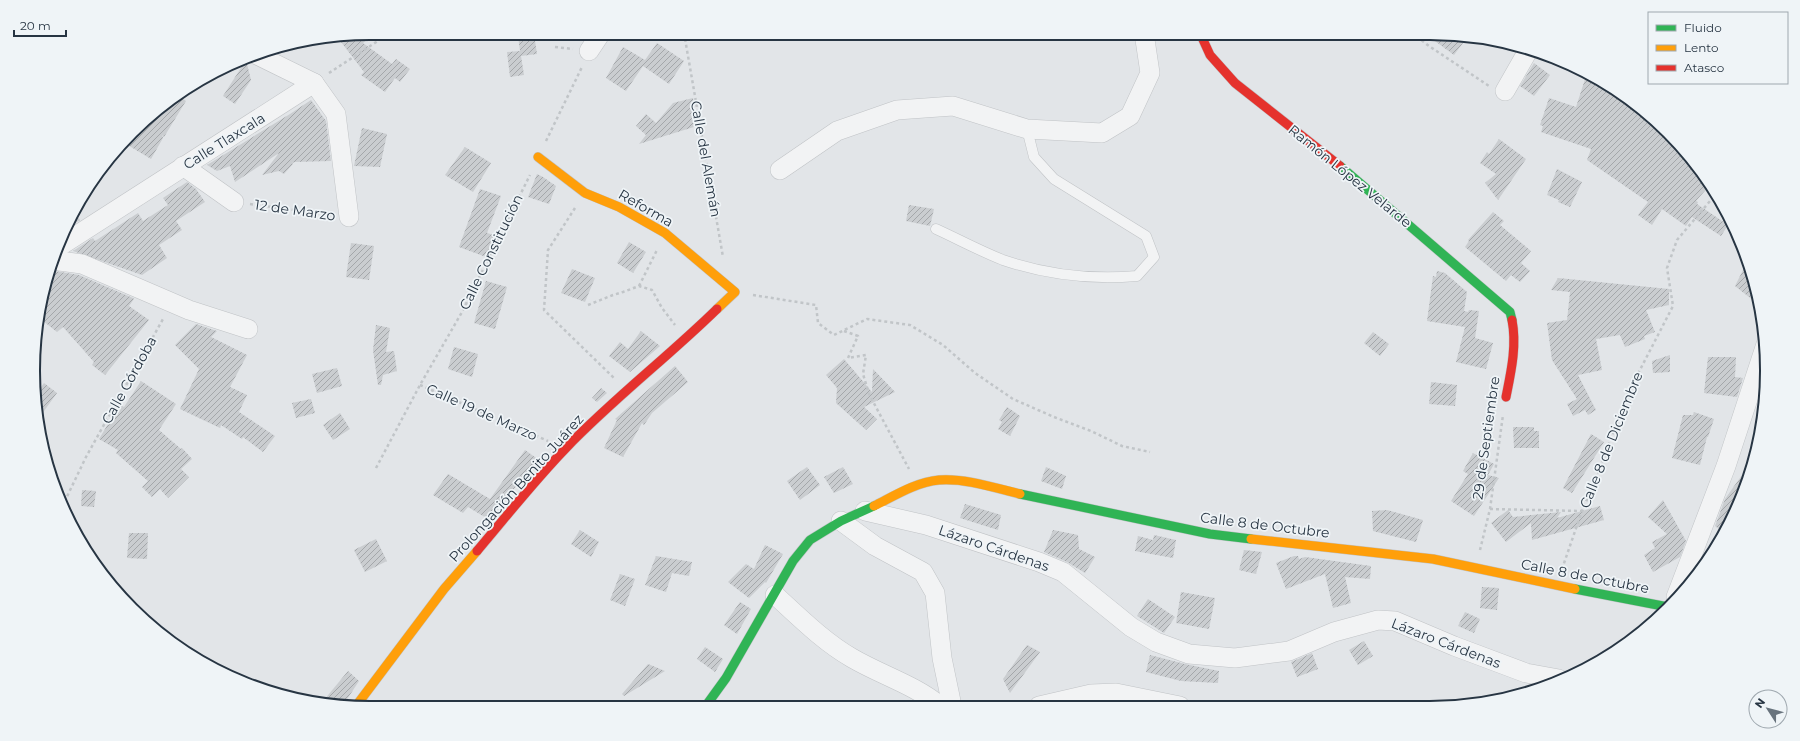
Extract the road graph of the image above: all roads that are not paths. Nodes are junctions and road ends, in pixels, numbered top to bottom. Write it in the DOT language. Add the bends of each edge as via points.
graph roads {
  1 [pos="596,40"];
  2 [pos="1145,40"];
  3 [pos="1203,40"];
  4 [pos="589,51"];
  5 [pos="1526,55"];
  6 [pos="263,58"];
  7 [pos="314,83"];
  8 [pos="1505,91"];
  9 [pos="1027,129"];
  10 [pos="538,157"];
  11 [pos="183,166"];
  12 [pos="780,170"];
  13 [pos="234,202"];
  14 [pos="349,217"];
  15 [pos="936,229"];
  16 [pos="66,242"];
  17 [pos="59,261"];
  18 [pos="732,289"];
  19 [pos="1510,312"];
  20 [pos="248,330"];
  21 [pos="1760,363"];
  22 [pos="1506,396"];
  23 [pos="865,511"];
  24 [pos="841,521"];
  25 [pos="1681,585"];
  26 [pos="775,595"];
  27 [pos="1662,605"];
  28 [pos="1551,678"];
  29 [pos="360,701"];
  30 [pos="709,701"];
  31 [pos="932,701"];
  32 [pos="951,701"];
  33 [pos="1061,701"];
  34 [pos="1153,701"];
  1 -- 4 [label="street"];
  2 -- 9 [label="street" via="1150,73 1130,116 1102,133"];
  3 -- 19 [label="street, Ramón López Velarde" via="1210,55 1235,83 1343,169"];
  5 -- 8 [label="street"];
  6 -- 7 [label="street"];
  7 -- 11 [label="street, Calle Tlaxcala"];
  7 -- 14 [label="street, 12 de Marzo" via="336,114"];
  9 -- 12 [label="street" via="953,106 897,110 837,131"];
  9 -- 15 [label="lane" via="1034,157 1054,179 1146,236 1154,257 1137,276 1107,278 1046,273 1002,259"];
  10 -- 18 [label="street, Reforma" via="585,193 619,207 666,233"];
  11 -- 13 [label="street, 12 de Marzo"];
  11 -- 16 [label="street, Calle Tlaxcala"];
  17 -- 20 [label="street" via="82,264 202,315"];
  18 -- 29 [label="street, Prolongación Benito Juárez" via="690,336 565,449 444,590"];
  19 -- 22 [label="street, 29 de Septiembre" via="1513,322 1513,357"];
  21 -- 25 [label="street" via="1726,466"];
  23 -- 24 [label="street"];
  23 -- 27 [label="street, Calle 8 de Octubre" via="918,485 938,480 956,480 1210,534 1433,559 1556,586"];
  23 -- 28 [label="street, Lázaro Cárdenas" via="926,525 1063,572 1131,627 1189,654 1235,658 1289,651 1334,632 1378,620 1395,621 1526,673"];
  24 -- 26 [label="street" via="810,540 793,562"];
  24 -- 32 [label="street" via="875,546 923,572 935,593 942,658"];
  26 -- 30 [label="street" via="726,678"];
  26 -- 31 [label="street" via="814,631 851,658"];
  33 -- 34 [label="street" via="1091,694 1116,694"];
}
